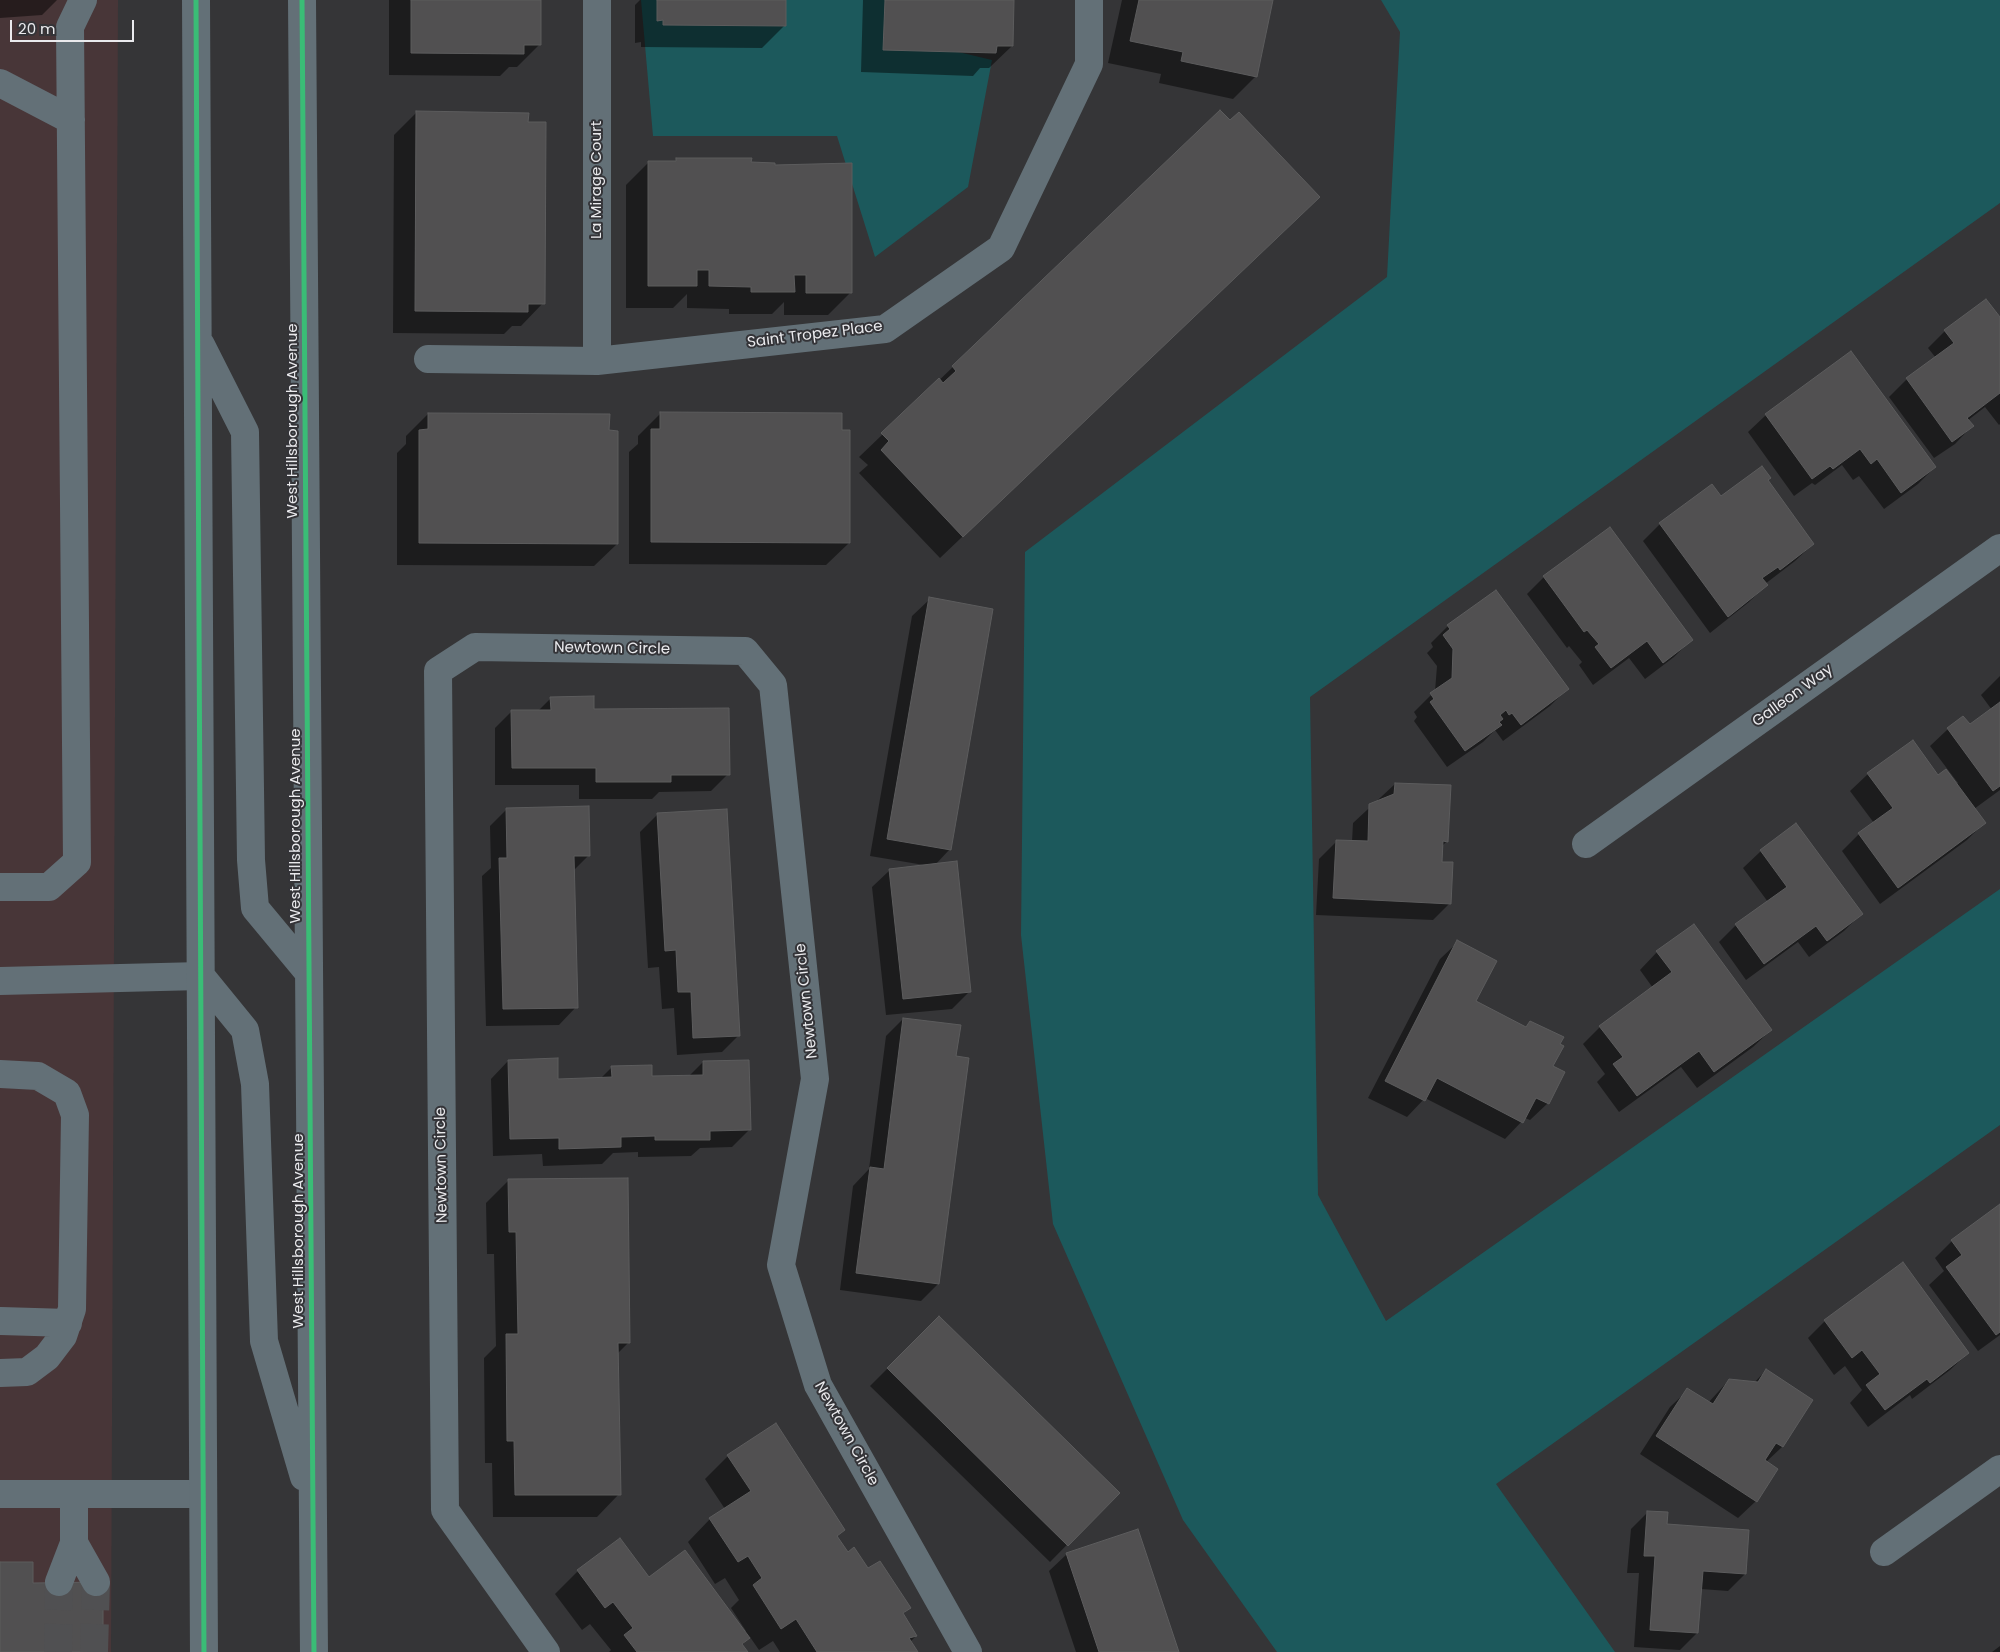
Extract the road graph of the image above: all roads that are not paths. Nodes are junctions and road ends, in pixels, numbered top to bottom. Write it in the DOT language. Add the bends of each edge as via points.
graph roads {
  1 [pos="83,0"];
  2 [pos="196,0"];
  3 [pos="302,0"];
  4 [pos="597,0"];
  5 [pos="1089,0"];
  6 [pos="0,83"];
  7 [pos="71,120"];
  8 [pos="198,339"];
  9 [pos="428,359"];
  10 [pos="598,360"];
  11 [pos="2000,548"];
  12 [pos="1586,844"];
  13 [pos="0,887"];
  14 [pos="309,973"];
  15 [pos="201,976"];
  16 [pos="0,981"];
  17 [pos="0,1074"];
  18 [pos="1,1321"];
  19 [pos="68,1323"];
  20 [pos="0,1373"];
  21 [pos="2000,1469"];
  22 [pos="0,1494"];
  23 [pos="74,1494"];
  24 [pos="203,1494"];
  25 [pos="314,1510"];
  26 [pos="74,1543"];
  27 [pos="1884,1552"];
  28 [pos="59,1582"];
  29 [pos="96,1582"];
  30 [pos="204,1652"];
  31 [pos="314,1652"];
  32 [pos="546,1652"];
  33 [pos="968,1652"];
  1 -- 7 [label="main road" via="70,27"];
  2 -- 8 [label="main road"];
  3 -- 14 [label="main road, West Hillsborough Avenue"];
  4 -- 10 [label="main road, La Mirage Court"];
  5 -- 10 [label="main road, Saint Tropez Place" via="1089,64 1001,248 885,329"];
  6 -- 7 [label="main road"];
  7 -- 13 [label="main road" via="77,862 49,887"];
  8 -- 14 [label="main road" via="245,432 251,860 255,908"];
  8 -- 15 [label="main road"];
  9 -- 10 [label="main road, Saint Tropez Place"];
  11 -- 12 [label="main road, Galleon Way"];
  14 -- 25 [label="main road, West Hillsborough Avenue"];
  15 -- 16 [label="main road"];
  15 -- 24 [label="main road"];
  15 -- 25 [label="main road" via="245,1030 255,1084 264,1341"];
  17 -- 19 [label="main road" via="38,1076 67,1093 75,1115 72,1309"];
  18 -- 19 [label="main road"];
  19 -- 20 [label="main road" via="63,1336 47,1357 27,1372"];
  21 -- 27 [label="main road"];
  22 -- 23 [label="main road"];
  23 -- 24 [label="main road"];
  23 -- 26 [label="main road"];
  24 -- 30 [label="main road"];
  25 -- 31 [label="main road, West Hillsborough Avenue"];
  26 -- 28 [label="main road"];
  26 -- 29 [label="main road"];
  32 -- 33 [label="main road, Newtown Circle" via="445,1510 438,671 475,647 745,651 773,685 815,1078 781,1265 818,1385"];
}
